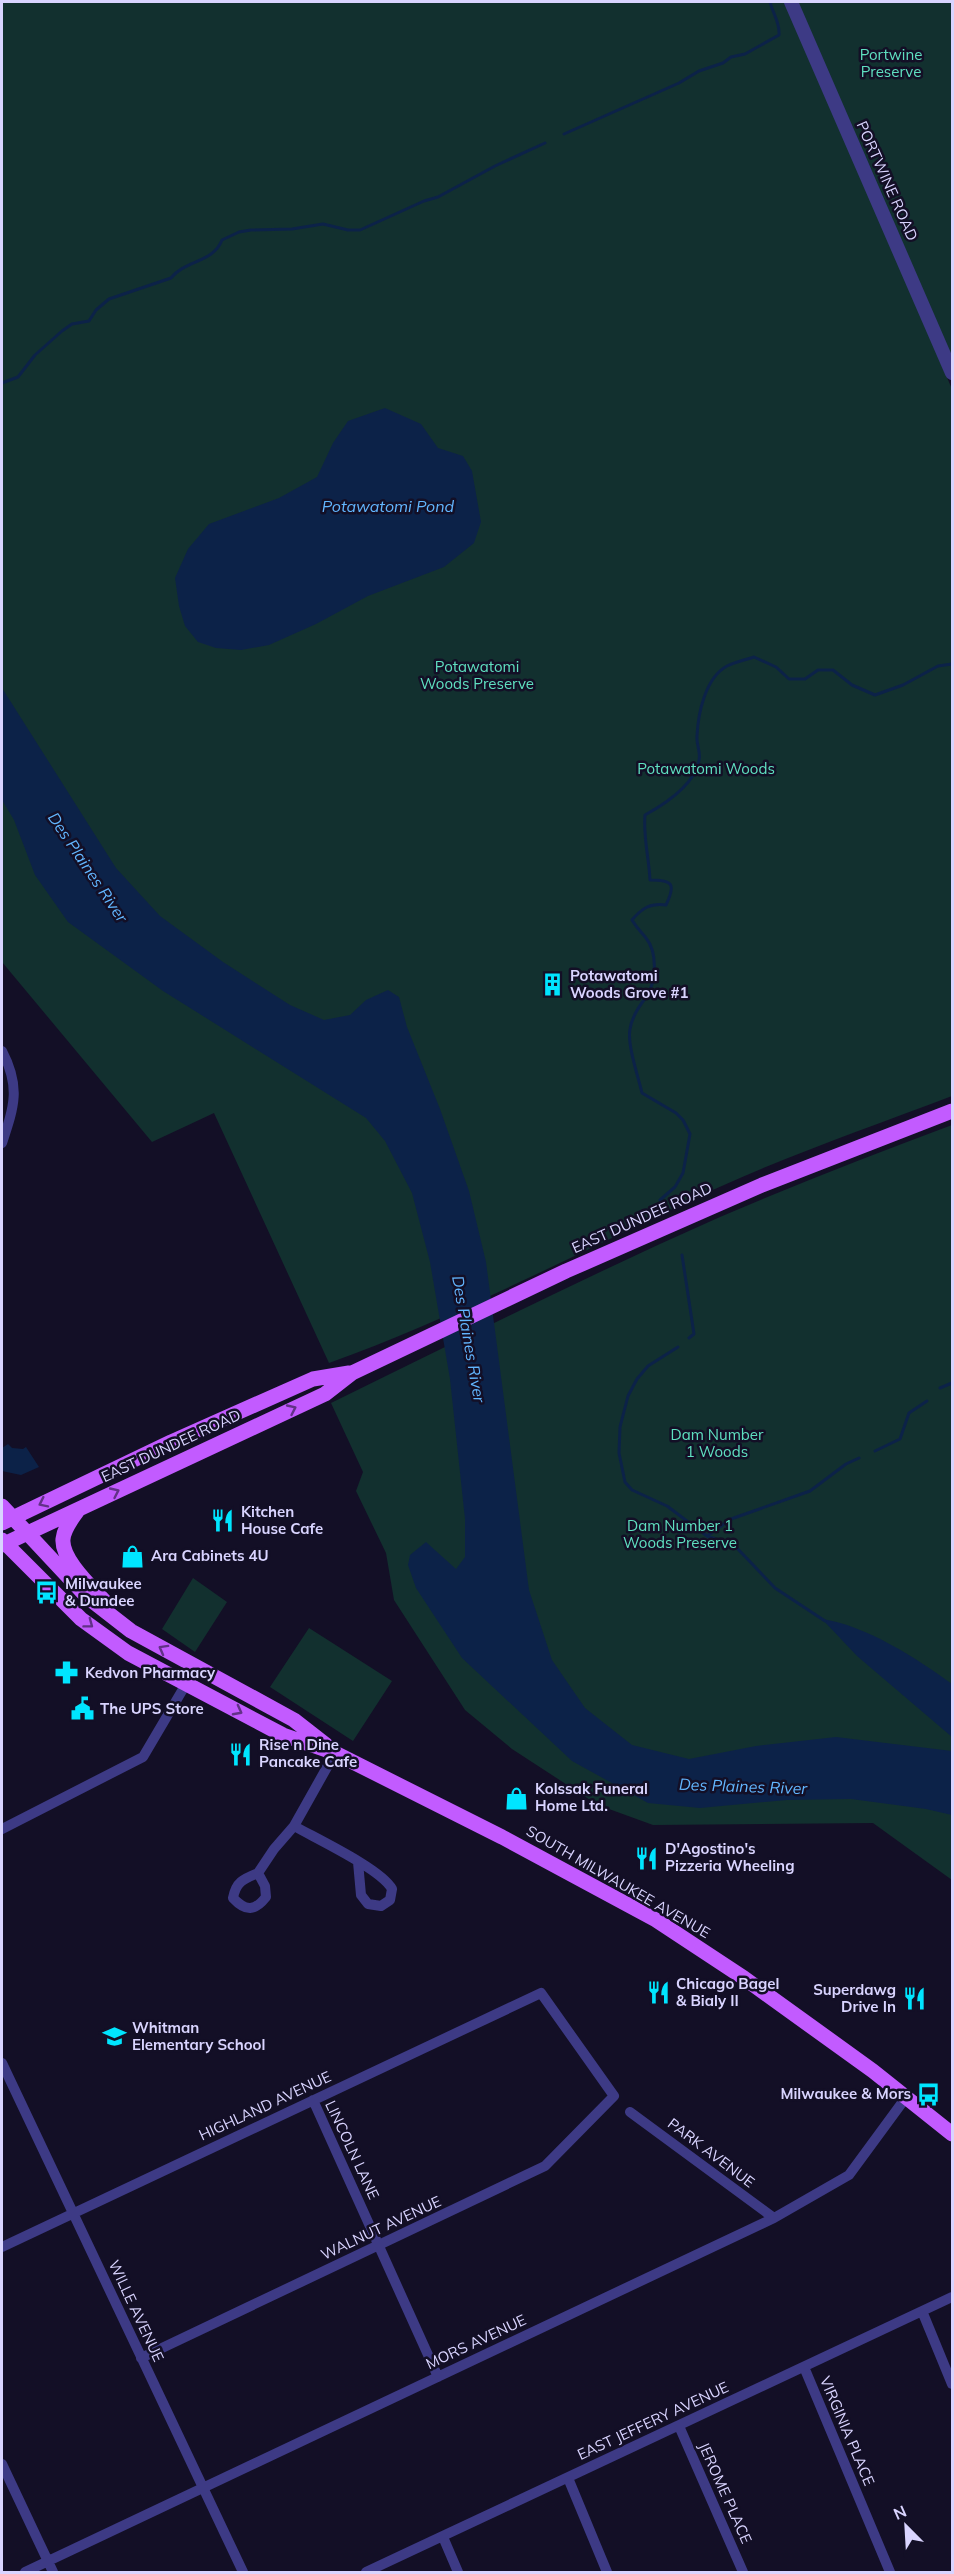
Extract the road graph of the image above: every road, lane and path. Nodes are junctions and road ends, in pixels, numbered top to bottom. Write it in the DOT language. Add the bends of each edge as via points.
graph roads {
  1 [pos="791,2"];
  2 [pos="952,373"];
  3 [pos="2,1051"];
  4 [pos="952,1111"];
  5 [pos="2,1143"];
  6 [pos="352,1373"];
  7 [pos="2,1506"];
  8 [pos="79,1509"];
  9 [pos="7,1521"];
  10 [pos="28,1533"];
  11 [pos="3,1543"];
  12 [pos="131,1631"];
  13 [pos="186,1684"];
  14 [pos="335,1753"];
  15 [pos="294,1826"];
  16 [pos="2,1829"];
  17 [pos="358,1862"];
  18 [pos="258,1873"];
  19 [pos="2,2063"];
  20 [pos="614,2096"];
  21 [pos="907,2096"];
  22 [pos="313,2100"];
  23 [pos="630,2112"];
  24 [pos="952,2134"];
  25 [pos="73,2213"];
  26 [pos="774,2218"];
  27 [pos="380,2246"];
  28 [pos="2,2247"];
  29 [pos="952,2297"];
  30 [pos="922,2311"];
  31 [pos="141,2358"];
  32 [pos="804,2367"];
  33 [pos="438,2377"];
  34 [pos="952,2384"];
  35 [pos="679,2426"];
  36 [pos="2,2464"];
  37 [pos="568,2478"];
  38 [pos="203,2488"];
  39 [pos="443,2536"];
  40 [pos="48,2562"];
  41 [pos="25,2572"];
  42 [pos="53,2572"];
  43 [pos="243,2572"];
  44 [pos="366,2572"];
  45 [pos="458,2572"];
  46 [pos="607,2572"];
  47 [pos="743,2572"];
  48 [pos="890,2572"];
  1 -- 2 [label="street, PORTWINE ROAD"];
  3 -- 5 [label="street" via="12,1070 14,1106"];
  4 -- 6 [label="main road, EAST DUNDEE ROAD" via="762,1185"];
  8 -- 6 [label="main road, EAST DUNDEE ROAD, one-way" via="325,1394"];
  6 -- 9 [label="main road, EAST DUNDEE ROAD, one-way" via="313,1379"];
  7 -- 9 [label="main road, SOUTH MILWAUKEE AVENUE"];
  8 -- 10 [label="main road, EAST DUNDEE ROAD"];
  8 -- 12 [label="main road" via="64,1533 65,1554"];
  9 -- 10 [label="main road, SOUTH MILWAUKEE AVENUE"];
  10 -- 11 [label="main road, EAST DUNDEE ROAD"];
  10 -- 12 [label="main road, SOUTH MILWAUKEE AVENUE" via="86,1596"];
  11 -- 13 [label="main road, SOUTH MILWAUKEE AVENUE, one-way" via="81,1619 128,1653"];
  14 -- 12 [label="main road, SOUTH MILWAUKEE AVENUE, one-way" via="294,1720"];
  13 -- 14 [label="main road, SOUTH MILWAUKEE AVENUE, one-way" via="283,1736"];
  13 -- 16 [label="street" via="143,1757"];
  14 -- 15 [label="street"];
  14 -- 21 [label="main road, SOUTH MILWAUKEE AVENUE" via="656,1920 744,1978"];
  15 -- 17 [label="street"];
  15 -- 18 [label="street"];
  17 -- 17 [label="street" via="387,1880 392,1889 390,1900 381,1906 368,1904 361,1895"];
  19 -- 25 [label="street, WILLE AVENUE"];
  20 -- 22 [label="street, HIGHLAND AVENUE" via="541,1993"];
  20 -- 27 [label="street, WALNUT AVENUE" via="545,2166"];
  21 -- 24 [label="main road, SOUTH MILWAUKEE AVENUE"];
  21 -- 26 [label="street, MORS AVENUE" via="849,2175"];
  22 -- 25 [label="street, HIGHLAND AVENUE"];
  22 -- 27 [label="street, LINCOLN LANE"];
  23 -- 26 [label="street, PARK AVENUE"];
  25 -- 28 [label="street, HIGHLAND AVENUE"];
  25 -- 31 [label="street, WILLE AVENUE"];
  26 -- 33 [label="street, MORS AVENUE"];
  27 -- 31 [label="street, WALNUT AVENUE"];
  27 -- 33 [label="street, LINCOLN LANE"];
  29 -- 30 [label="street, EAST JEFFERY AVENUE"];
  30 -- 32 [label="street, EAST JEFFERY AVENUE"];
  30 -- 34 [label="street"];
  31 -- 38 [label="street, WILLE AVENUE"];
  32 -- 35 [label="street, EAST JEFFERY AVENUE"];
  32 -- 48 [label="street, VIRGINIA PLACE"];
  33 -- 38 [label="street, MORS AVENUE"];
  35 -- 37 [label="street, EAST JEFFERY AVENUE"];
  35 -- 47 [label="street, JEROME PLACE"];
  36 -- 40 [label="street"];
  37 -- 39 [label="street, EAST JEFFERY AVENUE"];
  37 -- 46 [label="street"];
  38 -- 40 [label="street, MORS AVENUE"];
  38 -- 43 [label="street, WILLE AVENUE"];
  39 -- 44 [label="street, EAST JEFFERY AVENUE"];
  39 -- 45 [label="street"];
  40 -- 41 [label="street, MORS AVENUE"];
  40 -- 42 [label="street"];
}
